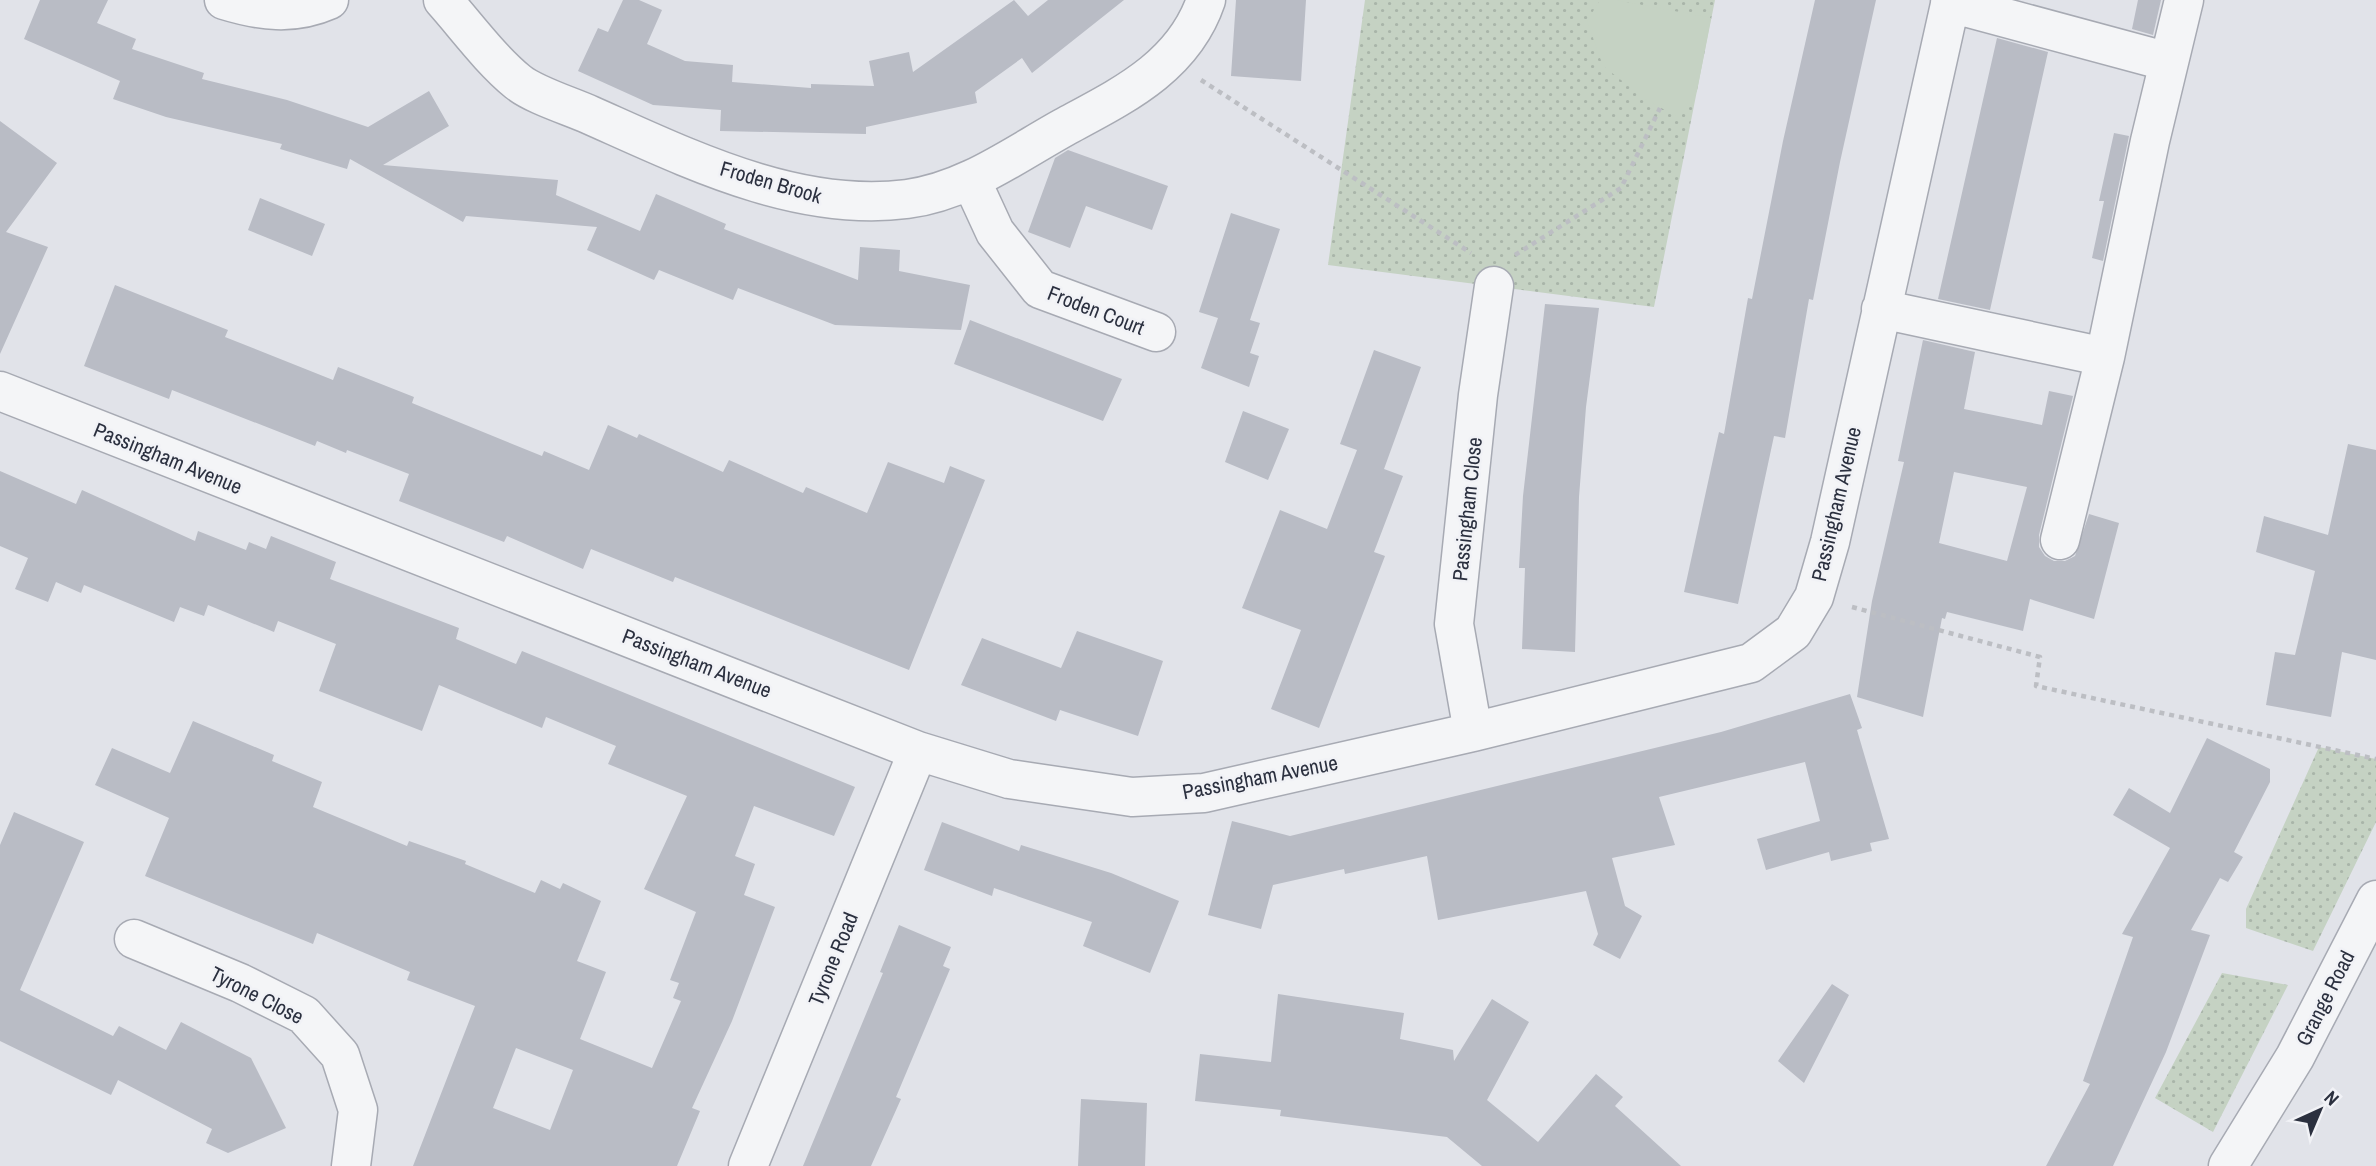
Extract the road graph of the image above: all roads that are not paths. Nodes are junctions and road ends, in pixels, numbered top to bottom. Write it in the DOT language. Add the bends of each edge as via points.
graph roads {
  1 [pos="224,0"];
  2 [pos="329,0"];
  3 [pos="443,0"];
  4 [pos="1206,0"];
  5 [pos="2185,0"];
  6 [pos="1951,1"];
  7 [pos="2169,62"];
  8 [pos="971,180"];
  9 [pos="1500,274"];
  10 [pos="1881,309"];
  11 [pos="1156,332"];
  12 [pos="2105,357"];
  13 [pos="0,391"];
  14 [pos="2060,540"];
  15 [pos="1473,732"];
  16 [pos="918,751"];
  17 [pos="2376,900"];
  18 [pos="134,939"];
  19 [pos="351,1166"];
  20 [pos="748,1166"];
  21 [pos="2228,1166"];
  1 -- 2 [label="street" via="284,12"];
  3 -- 8 [label="street, Froden Brook" via="519,83 682,155 789,191 849,203 910,199"];
  4 -- 8 [label="street, Froden Brook" via="1200,19 1171,60 1135,89"];
  5 -- 7 [label="street"];
  6 -- 7 [label="street"];
  6 -- 10 [label="street, Passingham Avenue"];
  7 -- 12 [label="street"];
  8 -- 11 [label="street, Froden Court" via="995,232 1040,289"];
  9 -- 15 [label="street, Passingham Close" via="1478,396 1454,624"];
  10 -- 12 [label="street"];
  10 -- 15 [label="street, Passingham Avenue" via="1830,542 1814,597 1793,632 1751,663"];
  12 -- 14 [label="street"];
  13 -- 16 [label="street, Passingham Avenue"];
  15 -- 16 [label="street, Passingham Avenue" via="1204,793 1132,797 1009,779"];
  16 -- 20 [label="street, Tyrone Road"];
  17 -- 21 [label="street, Grange Road" via="2295,1057"];
  18 -- 19 [label="street, Tyrone Close" via="304,1015 340,1055 358,1110"];
}
